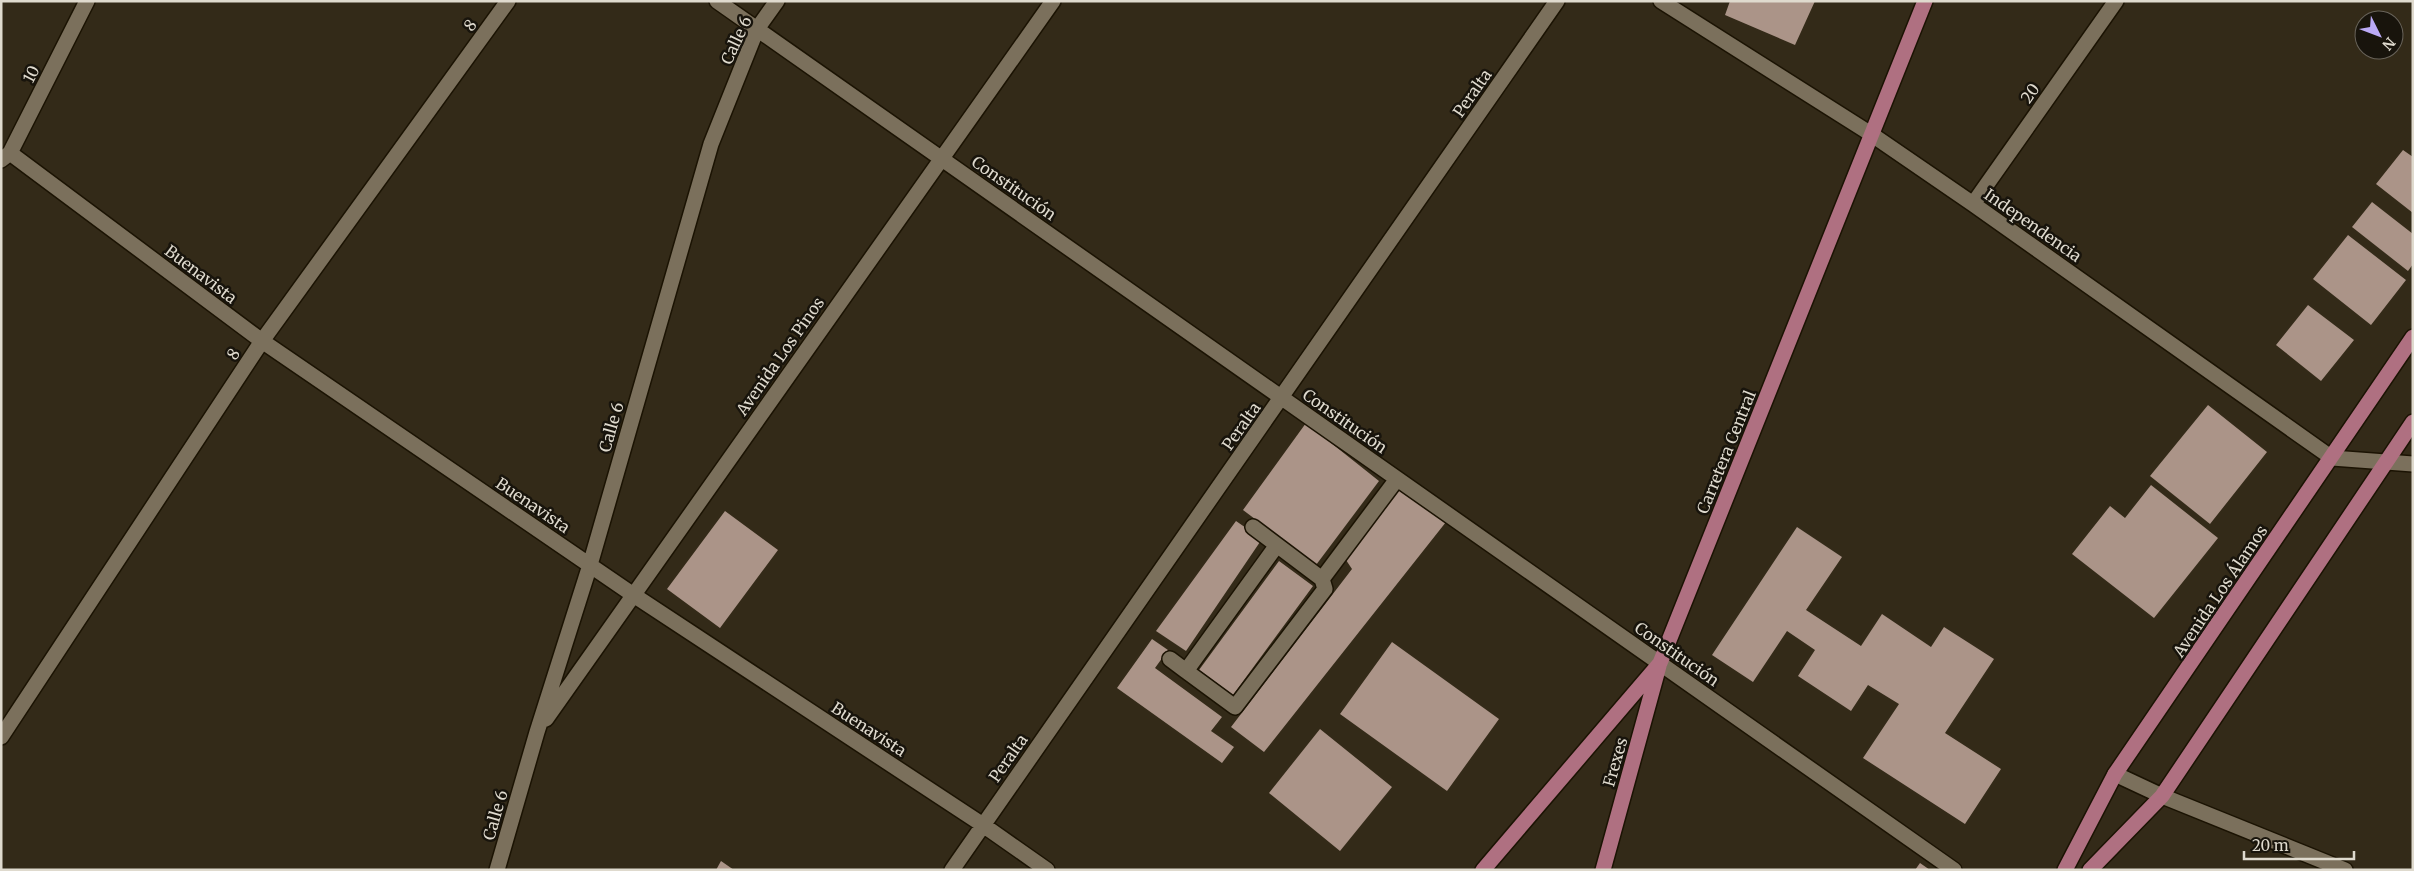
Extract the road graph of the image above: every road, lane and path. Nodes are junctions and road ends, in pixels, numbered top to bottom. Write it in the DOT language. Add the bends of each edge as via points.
graph roads {
  1 [pos="88,1"];
  2 [pos="508,1"];
  3 [pos="717,1"];
  4 [pos="777,1"];
  5 [pos="1053,1"];
  6 [pos="1557,1"];
  7 [pos="1661,1"];
  8 [pos="1925,1"];
  9 [pos="2116,1"];
  10 [pos="757,29"];
  11 [pos="1871,134"];
  12 [pos="6,156"];
  13 [pos="942,159"];
  14 [pos="1973,204"];
  15 [pos="2413,337"];
  16 [pos="262,342"];
  17 [pos="1282,398"];
  18 [pos="2413,422"];
  19 [pos="2332,458"];
  20 [pos="2386,463"];
  21 [pos="2413,464"];
  22 [pos="1398,479"];
  23 [pos="1254,527"];
  24 [pos="1278,544"];
  25 [pos="590,565"];
  26 [pos="1322,579"];
  27 [pos="632,594"];
  28 [pos="1170,659"];
  29 [pos="1660,664"];
  30 [pos="1186,671"];
  31 [pos="537,732"];
  32 [pos="1,737"];
  33 [pos="2115,774"];
  34 [pos="2162,796"];
  35 [pos="983,824"];
  36 [pos="497,870"];
  37 [pos="952,870"];
  38 [pos="1047,870"];
  39 [pos="1483,870"];
  40 [pos="1603,870"];
  41 [pos="1954,870"];
  42 [pos="2065,870"];
  43 [pos="2090,870"];
  44 [pos="2345,870"];
  1 -- 12 [label="street, 10"];
  2 -- 16 [label="street, 8"];
  3 -- 10 [label="street, Constitución"];
  4 -- 10 [label="street, Calle 6"];
  5 -- 13 [label="street, Avenida Los Pinos"];
  6 -- 17 [label="street, Peralta"];
  7 -- 11 [label="street, Independencia"];
  8 -- 11 [label="main road, Carretera Central"];
  9 -- 14 [label="street, 20"];
  10 -- 13 [label="street, Constitución"];
  10 -- 25 [label="street, Calle 6" via="712,144"];
  11 -- 14 [label="street, Independencia"];
  11 -- 29 [label="main road, Carretera Central"];
  12 -- 16 [label="street, Buenavista"];
  13 -- 17 [label="street, Constitución"];
  13 -- 27 [label="street, Avenida Los Pinos"];
  14 -- 19 [label="street, Independencia"];
  15 -- 19 [label="main road, Avenida Los Álamos"];
  16 -- 25 [label="street, Buenavista"];
  16 -- 32 [label="street, 8"];
  17 -- 22 [label="street, Constitución"];
  17 -- 35 [label="street, Peralta"];
  18 -- 20 [label="main road"];
  19 -- 20 [label="street, Independencia"];
  19 -- 33 [label="main road, Avenida Los Álamos"];
  20 -- 21 [label="street, Independencia"];
  20 -- 34 [label="main road"];
  22 -- 26 [label="street"];
  22 -- 29 [label="street, Constitución"];
  23 -- 24 [label="street"];
  24 -- 26 [label="street"];
  24 -- 30 [label="street"];
  25 -- 27 [label="street, Buenavista"];
  25 -- 31 [label="street, Calle 6"];
  26 -- 30 [label="street" via="1325,589 1235,707"];
  27 -- 31 [label="street, Avenida Los Pinos"];
  27 -- 35 [label="street, Buenavista"];
  28 -- 30 [label="street"];
  29 -- 39 [label="main road, Carretera Central"];
  29 -- 40 [label="main road, Frexes"];
  29 -- 41 [label="street, Constitución"];
  31 -- 36 [label="street, Calle 6"];
  33 -- 34 [label="street"];
  33 -- 42 [label="main road, Avenida Los Álamos"];
  34 -- 43 [label="main road"];
  34 -- 44 [label="street"];
  35 -- 37 [label="street, Peralta"];
  35 -- 38 [label="street, Buenavista"];
}
